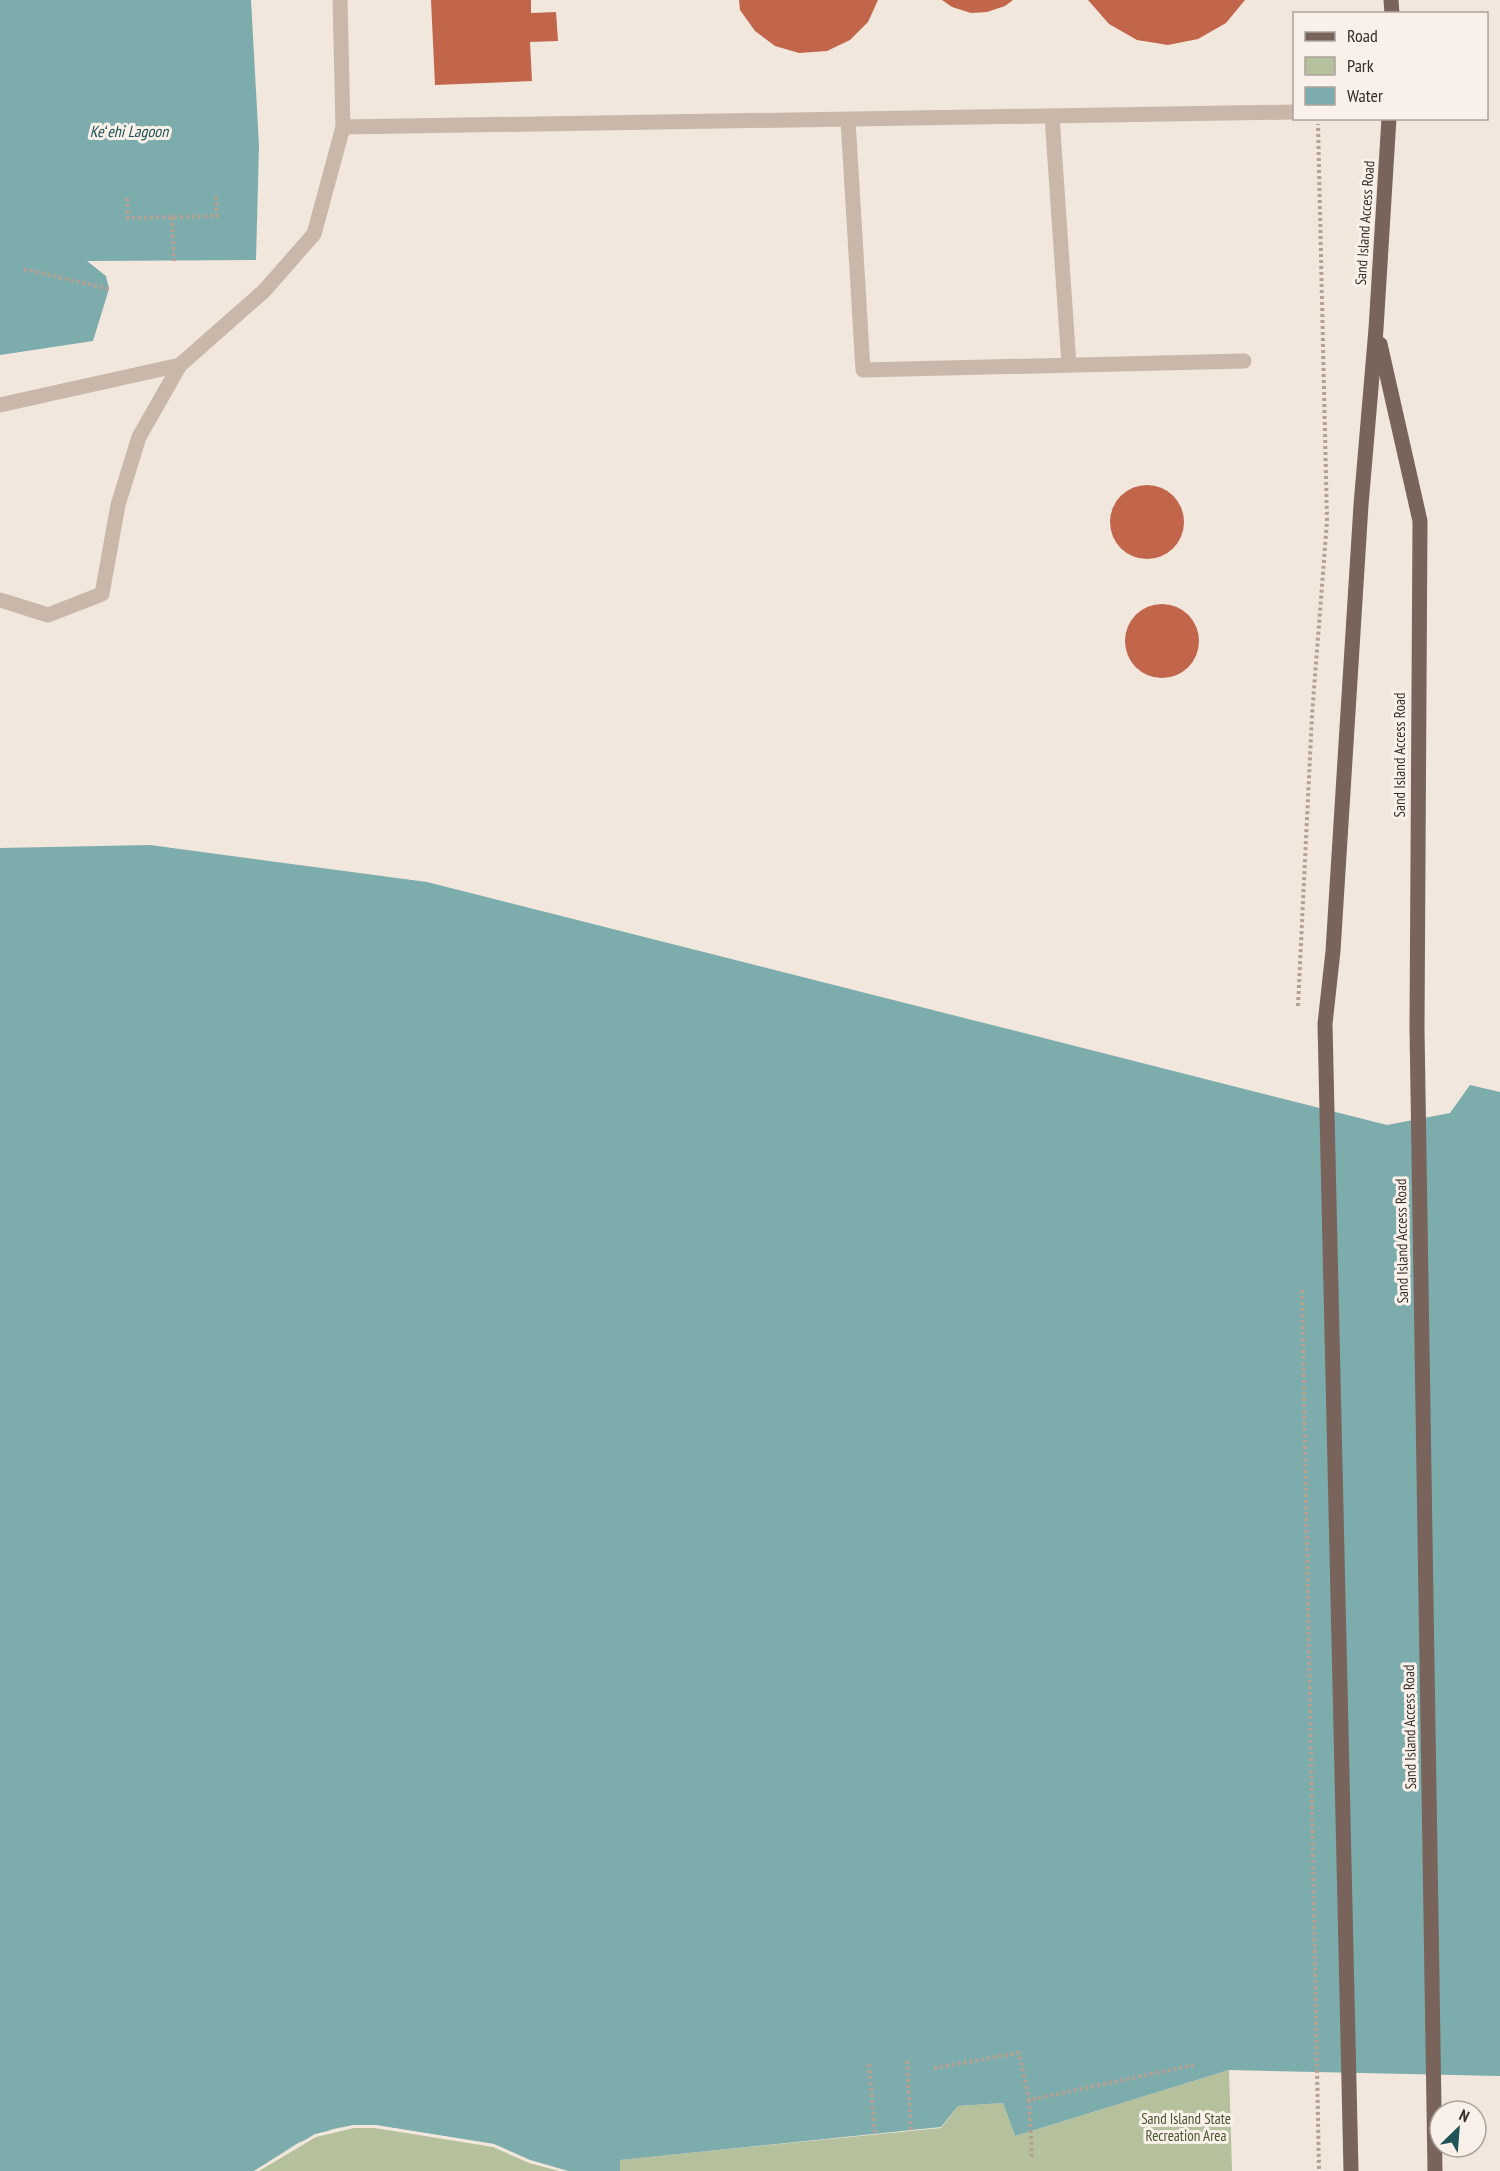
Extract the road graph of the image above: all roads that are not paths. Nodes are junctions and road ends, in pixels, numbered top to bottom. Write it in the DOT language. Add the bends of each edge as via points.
graph roads {
  1 [pos="340,0"];
  2 [pos="1293,112"];
  3 [pos="1052,116"];
  4 [pos="848,120"];
  5 [pos="1389,120"];
  6 [pos="343,127"];
  7 [pos="1376,329"];
  8 [pos="1244,361"];
  9 [pos="180,365"];
  10 [pos="1069,366"];
  11 [pos="0,405"];
  12 [pos="0,600"];
  13 [pos="1435,2164"];
  14 [pos="1351,2171"];
  1 -- 6 [label="lane"];
  2 -- 3 [label="lane"];
  3 -- 4 [label="lane"];
  3 -- 10 [label="lane"];
  4 -- 6 [label="lane"];
  4 -- 10 [label="lane" via="863,370"];
  5 -- 7 [label="main road, Sand Island Access Road"];
  6 -- 9 [label="lane" via="314,234 264,291"];
  7 -- 13 [label="main road, Sand Island Access Road" via="1420,521 1417,1028"];
  7 -- 14 [label="main road, Sand Island Access Road" via="1325,1024"];
  8 -- 10 [label="lane"];
  9 -- 11 [label="lane"];
  9 -- 12 [label="lane" via="139,437 118,506 102,594 48,615"];
}
